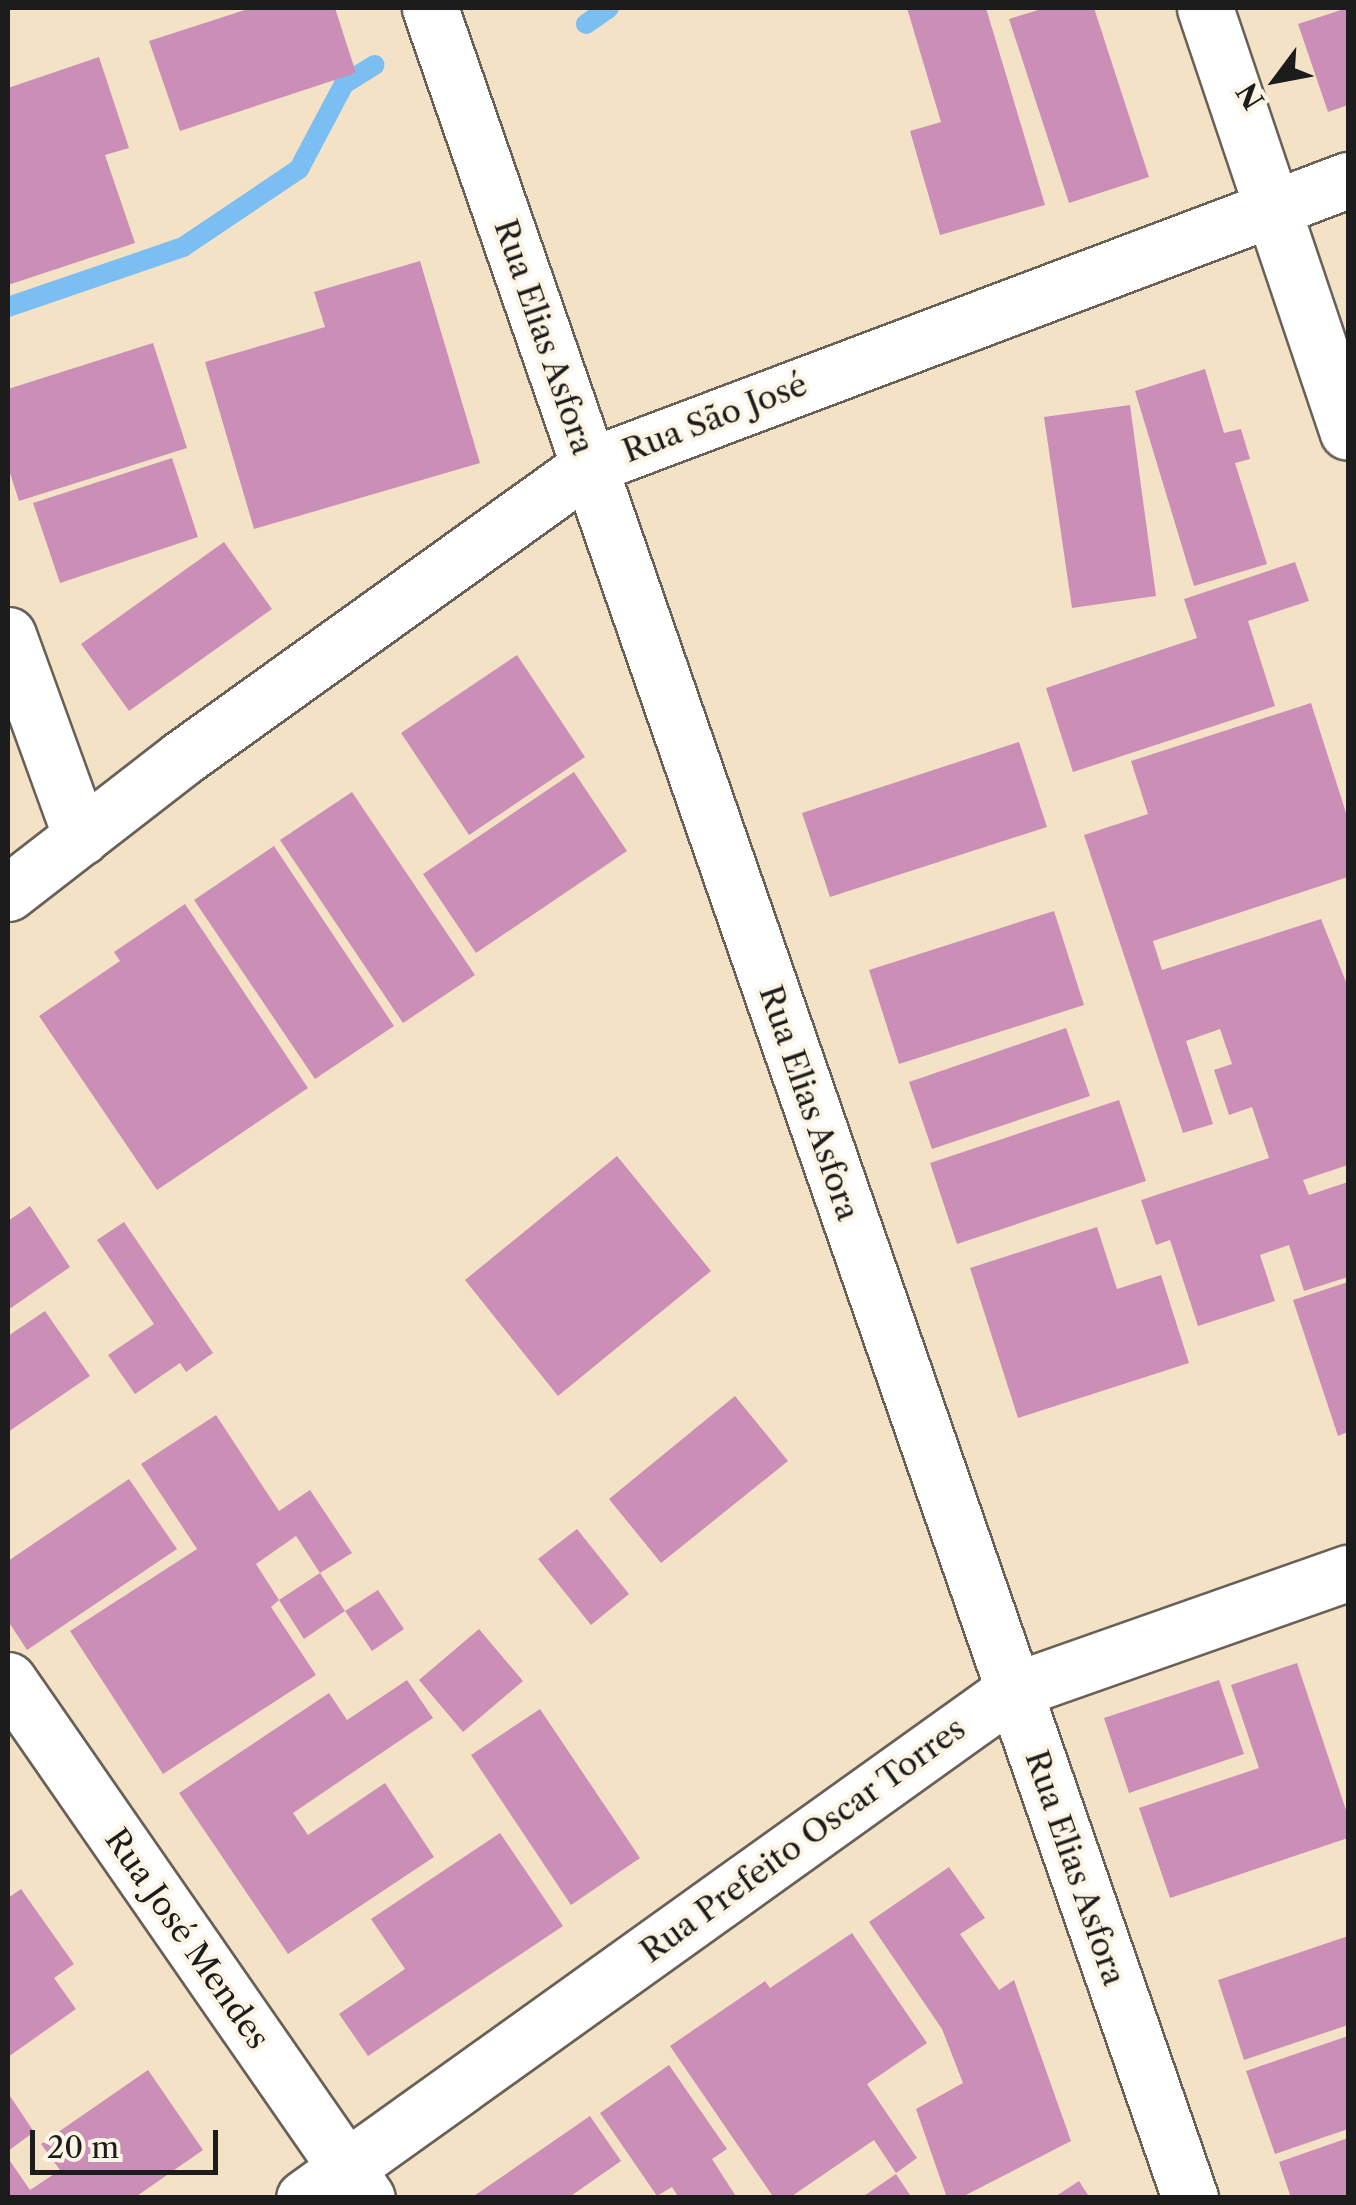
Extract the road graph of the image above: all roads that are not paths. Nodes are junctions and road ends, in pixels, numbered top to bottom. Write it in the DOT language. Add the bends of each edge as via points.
graph roads {
  1 [pos="430,8"];
  2 [pos="1205,8"];
  3 [pos="1348,180"];
  4 [pos="1272,206"];
  5 [pos="1348,432"];
  6 [pos="588,466"];
  7 [pos="8,634"];
  8 [pos="81,838"];
  9 [pos="8,892"];
  10 [pos="1348,1573"];
  11 [pos="8,1680"];
  12 [pos="1012,1690"];
  13 [pos="339,2188"];
  14 [pos="1190,2198"];
  1 -- 6 [label="street, Rua Elias Asfora"];
  2 -- 4 [label="street"];
  3 -- 4 [label="street, Rua São José"];
  4 -- 5 [label="street"];
  4 -- 6 [label="street, Rua São José"];
  6 -- 8 [label="street, Rua São José"];
  6 -- 12 [label="street, Rua Elias Asfora"];
  7 -- 8 [label="street"];
  8 -- 9 [label="street, Rua São José"];
  10 -- 12 [label="street, Rua Prefeito Oscar Torres"];
  11 -- 13 [label="street, Rua José Mendes"];
  12 -- 13 [label="street, Rua Prefeito Oscar Torres"];
  12 -- 14 [label="street, Rua Elias Asfora"];
}
